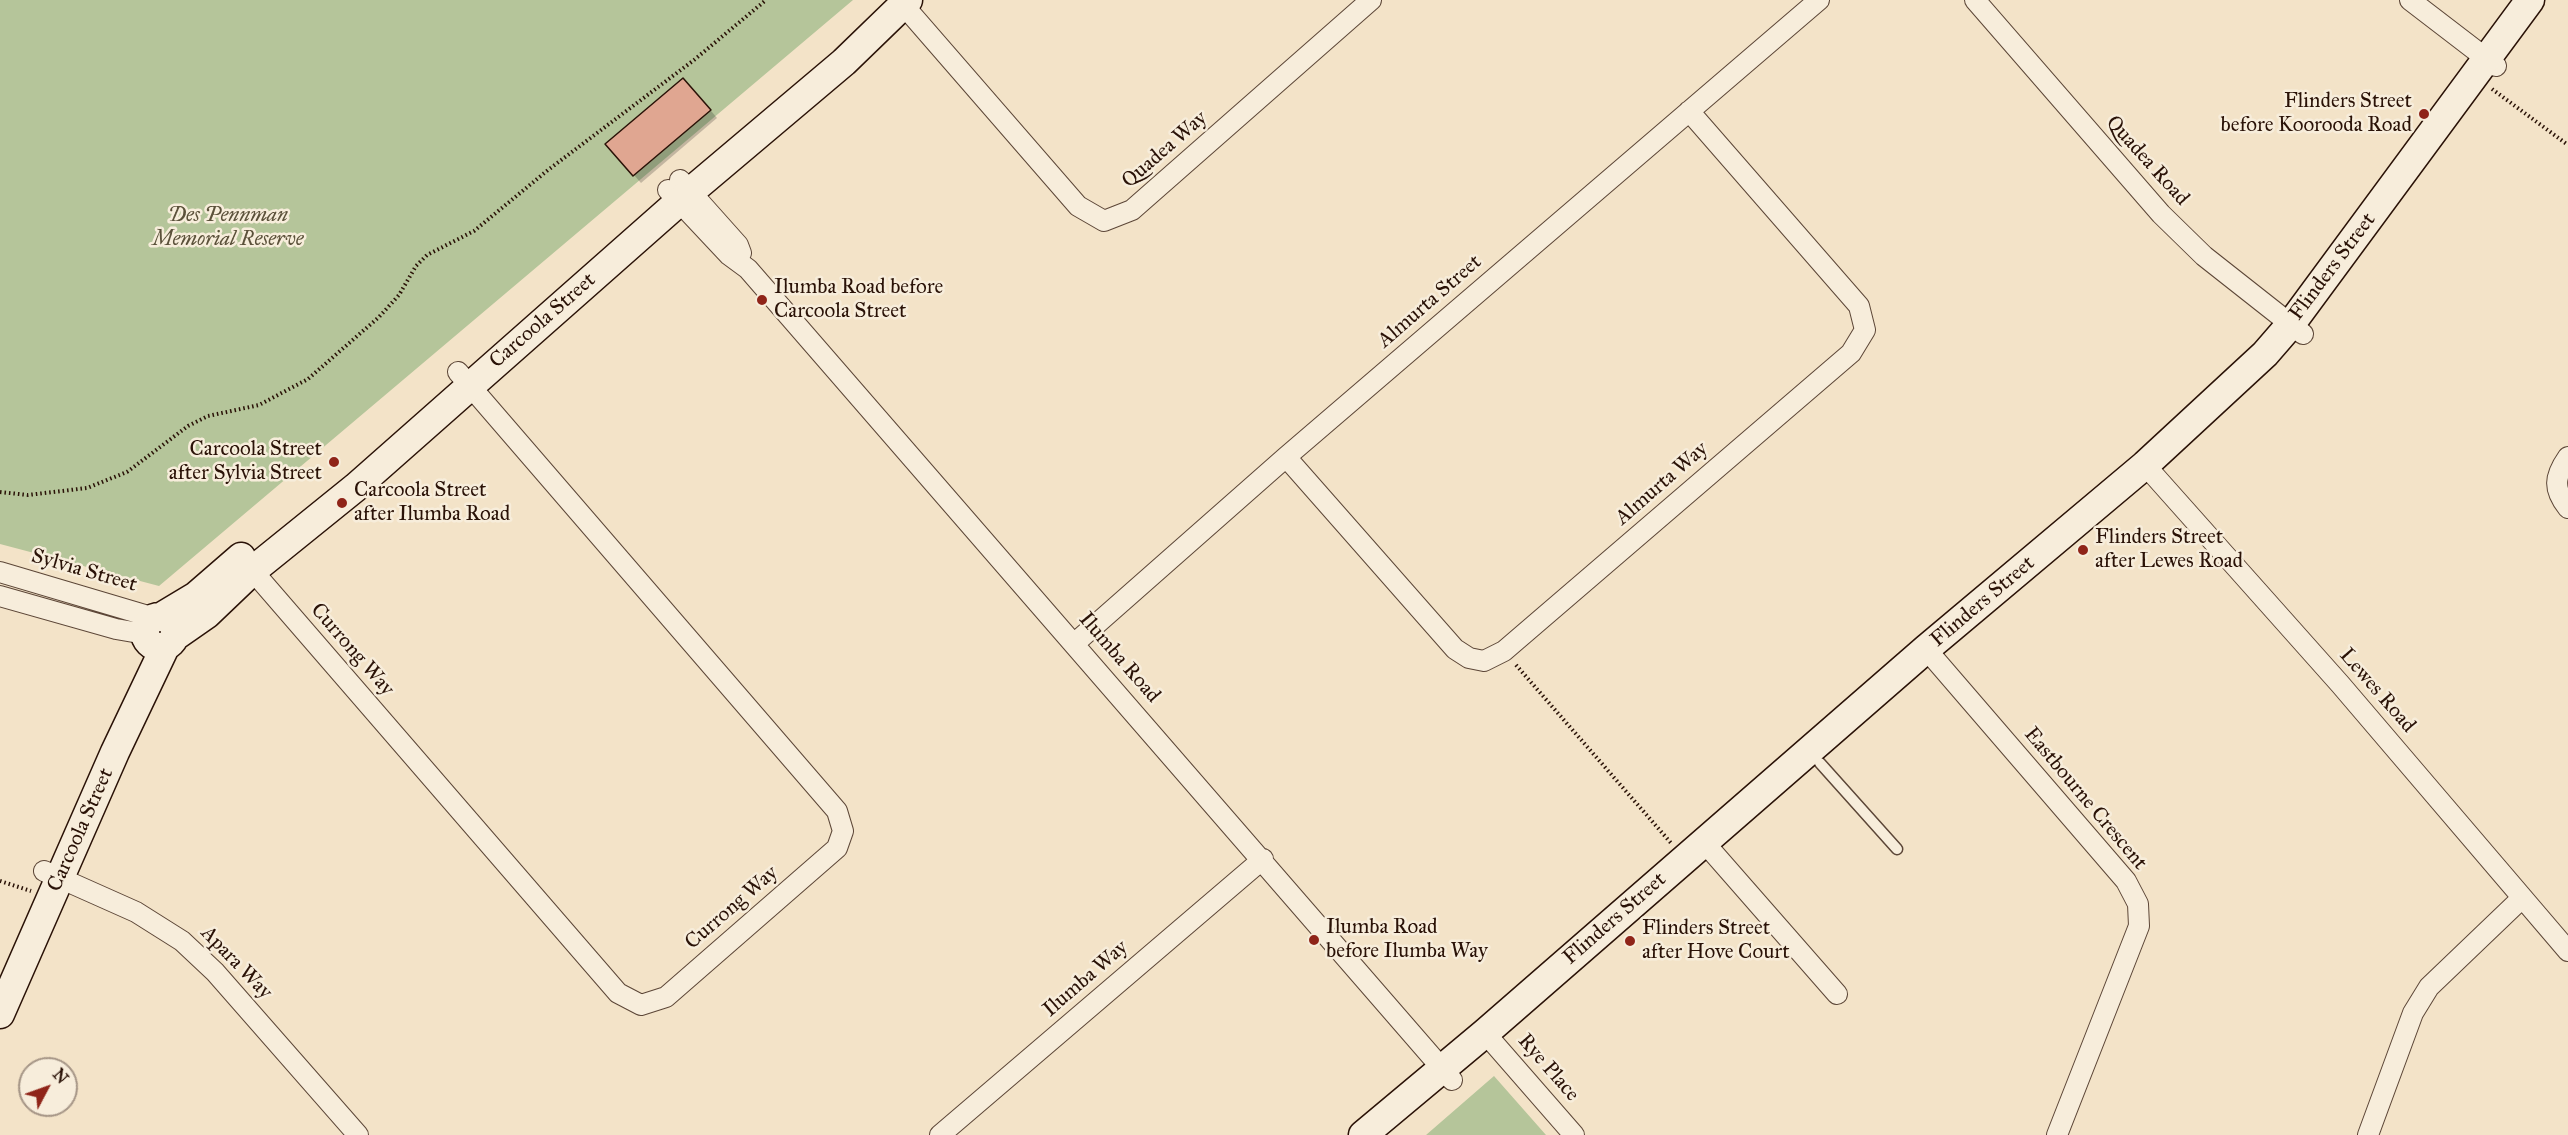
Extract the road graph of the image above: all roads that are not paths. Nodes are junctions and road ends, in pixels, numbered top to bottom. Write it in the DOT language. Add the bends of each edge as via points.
graph roads {
  1 [pos="1371,0"];
  2 [pos="1819,0"];
  3 [pos="1975,0"];
  4 [pos="2410,0"];
  5 [pos="2530,0"];
  6 [pos="2548,0"];
  7 [pos="899,1"];
  8 [pos="2489,70"];
  9 [pos="1689,111"];
  10 [pos="679,191"];
  11 [pos="2297,329"];
  12 [pos="464,379"];
  13 [pos="1286,457"];
  14 [pos="2568,457"];
  15 [pos="2150,470"];
  16 [pos="2568,508"];
  17 [pos="246,564"];
  18 [pos="0,572"];
  19 [pos="0,596"];
  20 [pos="158,632"];
  21 [pos="1075,643"];
  22 [pos="1931,656"];
  23 [pos="1820,763"];
  24 [pos="1887,838"];
  25 [pos="1878,846"];
  26 [pos="1709,847"];
  27 [pos="1897,849"];
  28 [pos="1263,859"];
  29 [pos="46,881"];
  30 [pos="2522,898"];
  31 [pos="2568,951"];
  32 [pos="0,970"];
  33 [pos="1837,994"];
  34 [pos="0,1014"];
  35 [pos="1490,1038"];
  36 [pos="1447,1075"];
  37 [pos="358,1135"];
  38 [pos="940,1135"];
  39 [pos="1363,1135"];
  40 [pos="1389,1135"];
  41 [pos="1574,1135"];
  42 [pos="2057,1135"];
  43 [pos="2368,1135"];
  1 -- 7 [label="street, Quadea Way" via="1132,210 1104,221 1078,206"];
  2 -- 9 [label="street, Almurta Street"];
  3 -- 11 [label="street, Quadea Road" via="2161,214 2204,256"];
  4 -- 8 [label="street"];
  5 -- 8 [label="main road, Flinders Street"];
  6 -- 8 [label="main road, Flinders Street"];
  7 -- 10 [label="main road, Carcoola Street" via="849,35"];
  8 -- 11 [label="main road, Flinders Street"];
  9 -- 13 [label="street, Almurta Street"];
  9 -- 13 [label="street, Almurta Way" via="1859,306 1865,330 1851,353 1504,651 1484,662 1455,649"];
  10 -- 12 [label="main road, Carcoola Street"];
  10 -- 21 [label="street, Ilumba Road" via="729,255 748,269"];
  11 -- 15 [label="main road, Flinders Street" via="2265,354"];
  12 -- 17 [label="main road, Carcoola Street" via="362,470"];
  12 -- 17 [label="street, Currong Way" via="837,811 843,831 837,848 666,997 641,1005 618,993"];
  13 -- 21 [label="street, Almurta Street"];
  14 -- 16 [label="street" via="2557,480 2559,496"];
  15 -- 22 [label="main road, Flinders Street"];
  15 -- 30 [label="street, Lewes Road" via="2340,684"];
  17 -- 20 [label="main road, Carcoola Street" via="207,614"];
  18 -- 20 [label="street, Sylvia Street"];
  19 -- 20 [label="street" via="116,629"];
  20 -- 29 [label="main road, Carcoola Street"];
  21 -- 28 [label="street, Ilumba Road"];
  22 -- 23 [label="main road, Flinders Street"];
  22 -- 26 [label="main road, Flinders Street"];
  22 -- 42 [label="street, Eastbourne Crescent" via="2126,881 2138,904 2139,927"];
  23 -- 24 [label="lane" via="1857,812"];
  23 -- 26 [label="main road, Flinders Street"];
  24 -- 25 [label="lane"];
  24 -- 27 [label="lane"];
  26 -- 33 [label="street"];
  26 -- 35 [label="main road, Flinders Street"];
  28 -- 36 [label="street, Ilumba Road"];
  28 -- 38 [label="street, Ilumba Way"];
  29 -- 32 [label="main road, Carcoola Street"];
  29 -- 34 [label="main road, Carcoola Street"];
  29 -- 37 [label="street, Apara Way" via="135,912 182,941 215,972"];
  30 -- 31 [label="street, Lewes Road"];
  30 -- 43 [label="street" via="2429,987 2413,1014"];
  35 -- 36 [label="main road, Flinders Street"];
  35 -- 41 [label="street, Rye Place"];
  36 -- 39 [label="main road, Flinders Street"];
  36 -- 40 [label="main road, Flinders Street"];
}
